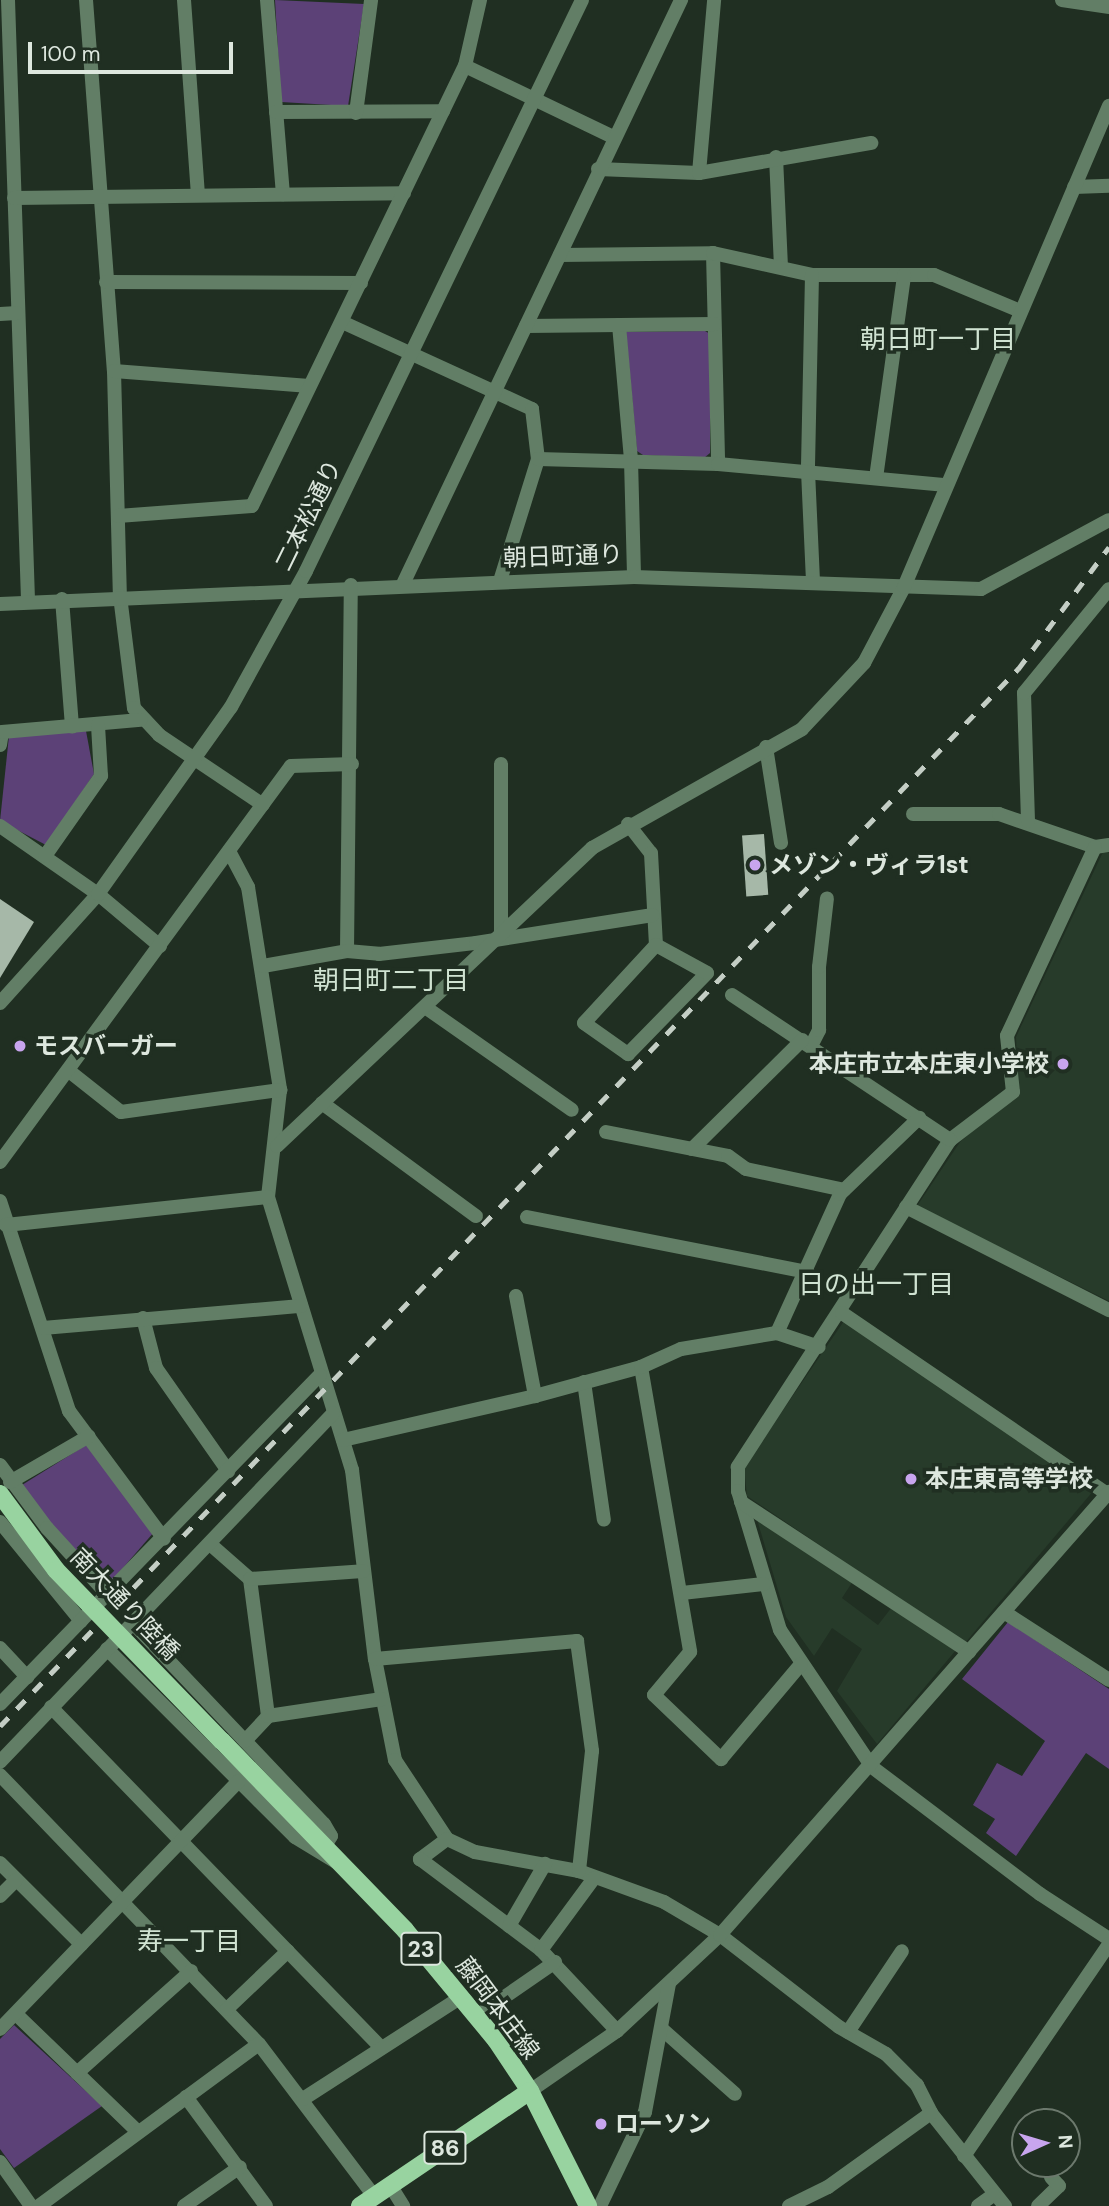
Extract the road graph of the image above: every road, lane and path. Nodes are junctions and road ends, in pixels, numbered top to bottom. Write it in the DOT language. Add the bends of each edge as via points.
graph roads {
  1 [pos="8,0"];
  2 [pos="86,0"];
  3 [pos="184,0"];
  4 [pos="267,0"];
  5 [pos="371,0"];
  6 [pos="480,0"];
  7 [pos="582,0"];
  8 [pos="681,0"];
  9 [pos="714,0"];
  10 [pos="1062,0"];
  11 [pos="1109,7"];
  12 [pos="465,66"];
  13 [pos="6,74"];
  14 [pos="532,100"];
  15 [pos="1109,106"];
  16 [pos="443,111"];
  17 [pos="276,112"];
  18 [pos="356,113"];
  19 [pos="1103,134"];
  20 [pos="613,137"];
  21 [pos="870,143"];
  22 [pos="776,157"];
  23 [pos="598,169"];
  24 [pos="699,173"];
  25 [pos="1109,186"];
  26 [pos="1074,187"];
  27 [pos="404,193"];
  28 [pos="198,194"];
  29 [pos="283,194"];
  30 [pos="100,195"];
  31 [pos="14,198"];
  32 [pos="713,253"];
  33 [pos="560,254"];
  34 [pos="781,267"];
  35 [pos="812,275"];
  36 [pos="904,275"];
  37 [pos="106,282"];
  38 [pos="361,283"];
  39 [pos="1020,311"];
  40 [pos="17,313"];
  41 [pos="0,314"];
  42 [pos="342,322"];
  43 [pos="714,324"];
  44 [pos="619,325"];
  45 [pos="526,326"];
  46 [pos="412,354"];
  47 [pos="114,371"];
  48 [pos="309,386"];
  49 [pos="496,391"];
  50 [pos="538,459"];
  51 [pos="631,460"];
  52 [pos="718,464"];
  53 [pos="808,471"];
  54 [pos="876,478"];
  55 [pos="946,485"];
  56 [pos="118,516"];
  57 [pos="1109,520"];
  58 [pos="634,577"];
  59 [pos="500,581"];
  60 [pos="813,581"];
  61 [pos="403,584"];
  62 [pos="351,585"];
  63 [pos="298,587"];
  64 [pos="904,587"];
  65 [pos="1109,589"];
  66 [pos="120,596"];
  67 [pos="62,599"];
  68 [pos="29,601"];
  69 [pos="0,604"];
  70 [pos="140,720"];
  71 [pos="98,725"];
  72 [pos="72,727"];
  73 [pos="0,745"];
  74 [pos="766,747"];
  75 [pos="195,761"];
  76 [pos="352,764"];
  77 [pos="501,764"];
  78 [pos="263,805"];
  79 [pos="913,814"];
  80 [pos="1028,821"];
  81 [pos="628,824"];
  82 [pos="0,826"];
  83 [pos="781,843"];
  84 [pos="1102,846"];
  85 [pos="229,851"];
  86 [pos="45,856"];
  87 [pos="98,894"];
  88 [pos="827,898"];
  89 [pos="653,915"];
  90 [pos="501,936"];
  91 [pos="656,945"];
  92 [pos="160,946"];
  93 [pos="347,951"];
  94 [pos="263,966"];
  95 [pos="732,995"];
  96 [pos="0,1003"];
  97 [pos="425,1007"];
  98 [pos="807,1042"];
  99 [pos="69,1070"];
  100 [pos="280,1090"];
  101 [pos="322,1103"];
  102 [pos="572,1110"];
  103 [pos="919,1118"];
  104 [pos="606,1132"];
  105 [pos="950,1140"];
  106 [pos="277,1146"];
  107 [pos="692,1149"];
  108 [pos="0,1162"];
  109 [pos="844,1190"];
  110 [pos="268,1196"];
  111 [pos="0,1201"];
  112 [pos="906,1207"];
  113 [pos="476,1216"];
  114 [pos="527,1217"];
  115 [pos="6,1225"];
  116 [pos="807,1272"];
  117 [pos="516,1296"];
  118 [pos="301,1306"];
  119 [pos="1109,1310"];
  120 [pos="842,1313"];
  121 [pos="143,1318"];
  122 [pos="43,1328"];
  123 [pos="778,1333"];
  124 [pos="819,1347"];
  125 [pos="641,1367"];
  126 [pos="320,1375"];
  127 [pos="584,1382"];
  128 [pos="535,1396"];
  129 [pos="333,1414"];
  130 [pos="89,1436"];
  131 [pos="343,1440"];
  132 [pos="0,1465"];
  133 [pos="228,1471"];
  134 [pos="5,1488"];
  135 [pos="1108,1494"];
  136 [pos="741,1502"];
  137 [pos="604,1520"];
  138 [pos="0,1521"];
  139 [pos="164,1539"];
  140 [pos="210,1544"];
  141 [pos="363,1572"];
  142 [pos="250,1579"];
  143 [pos="764,1584"];
  144 [pos="682,1593"];
  145 [pos="107,1594"];
  146 [pos="1004,1612"];
  147 [pos="80,1620"];
  148 [pos="133,1623"];
  149 [pos="0,1648"];
  150 [pos="107,1648"];
  151 [pos="970,1652"];
  152 [pos="375,1659"];
  153 [pos="801,1664"];
  154 [pos="27,1678"];
  155 [pos="1109,1680"];
  156 [pos="382,1699"];
  157 [pos="0,1704"];
  158 [pos="51,1707"];
  159 [pos="268,1716"];
  160 [pos="222,1741"];
  161 [pos="245,1741"];
  162 [pos="0,1762"];
  163 [pos="872,1766"];
  164 [pos="0,1774"];
  165 [pos="239,1781"];
  166 [pos="447,1839"];
  167 [pos="182,1841"];
  168 [pos="325,1846"];
  169 [pos="0,1863"];
  170 [pos="341,1863"];
  171 [pos="545,1864"];
  172 [pos="579,1871"];
  173 [pos="594,1878"];
  174 [pos="16,1880"];
  175 [pos="0,1896"];
  176 [pos="120,1900"];
  177 [pos="509,1926"];
  178 [pos="720,1935"];
  179 [pos="1109,1939"];
  180 [pos="81,1944"];
  181 [pos="1109,1944"];
  182 [pos="541,1950"];
  183 [pos="288,1951"];
  184 [pos="902,1951"];
  185 [pos="555,1962"];
  186 [pos="191,1971"];
  187 [pos="669,1984"];
  188 [pos="461,1997"];
  189 [pos="227,2009"];
  190 [pos="16,2014"];
  191 [pos="477,2016"];
  192 [pos="0,2029"];
  193 [pos="663,2030"];
  194 [pos="617,2031"];
  195 [pos="848,2032"];
  196 [pos="259,2043"];
  197 [pos="381,2047"];
  198 [pos="77,2073"];
  199 [pos="530,2091"];
  200 [pos="735,2094"];
  201 [pos="186,2096"];
  202 [pos="303,2099"];
  203 [pos="931,2113"];
  204 [pos="138,2132"];
  205 [pos="964,2156"];
  206 [pos="0,2162"];
  207 [pos="240,2168"];
  208 [pos="1052,2178"];
  209 [pos="390,2185"];
  210 [pos="993,2194"];
  211 [pos="367,2201"];
  212 [pos="31,2206"];
  213 [pos="39,2206"];
  214 [pos="184,2206"];
  215 [pos="266,2206"];
  216 [pos="404,2206"];
  217 [pos="588,2206"];
  218 [pos="600,2206"];
  219 [pos="789,2206"];
  220 [pos="978,2206"];
  221 [pos="1005,2206"];
  222 [pos="1038,2206"];
  1 -- 13 [label="street"];
  2 -- 30 [label="street"];
  3 -- 28 [label="street"];
  4 -- 17 [label="street"];
  5 -- 18 [label="street"];
  6 -- 12 [label="street"];
  7 -- 14 [label="street, 二本松通り"];
  8 -- 20 [label="street"];
  9 -- 24 [label="street"];
  10 -- 11 [label="street"];
  12 -- 14 [label="street"];
  12 -- 16 [label="street"];
  13 -- 31 [label="street"];
  14 -- 20 [label="street"];
  14 -- 46 [label="street, 二本松通り"];
  15 -- 19 [label="street"];
  16 -- 18 [label="street"];
  16 -- 27 [label="street"];
  17 -- 18 [label="street"];
  17 -- 29 [label="street"];
  19 -- 26 [label="street"];
  20 -- 23 [label="street"];
  21 -- 22 [label="street"];
  22 -- 24 [label="street"];
  22 -- 34 [label="street"];
  23 -- 24 [label="street"];
  23 -- 33 [label="street"];
  25 -- 26 [label="street"];
  26 -- 39 [label="street"];
  27 -- 29 [label="street"];
  27 -- 38 [label="street"];
  28 -- 29 [label="street"];
  28 -- 30 [label="street"];
  30 -- 31 [label="street"];
  30 -- 37 [label="street"];
  31 -- 40 [label="street"];
  32 -- 33 [label="street"];
  32 -- 34 [label="street"];
  32 -- 43 [label="street"];
  33 -- 45 [label="street"];
  34 -- 35 [label="street"];
  35 -- 36 [label="street"];
  35 -- 53 [label="street"];
  36 -- 39 [label="street" via="934,275"];
  36 -- 54 [label="street"];
  37 -- 38 [label="street"];
  37 -- 47 [label="street"];
  38 -- 42 [label="street"];
  39 -- 55 [label="street"];
  40 -- 41 [label="street"];
  40 -- 68 [label="street"];
  42 -- 46 [label="street"];
  42 -- 48 [label="street"];
  43 -- 44 [label="street"];
  43 -- 52 [label="street"];
  44 -- 45 [label="street"];
  44 -- 51 [label="street"];
  45 -- 49 [label="street"];
  46 -- 49 [label="street"];
  46 -- 63 [label="street, 二本松通り"];
  47 -- 48 [label="street"];
  47 -- 56 [label="street"];
  48 -- 56 [label="street" via="252,506"];
  49 -- 50 [label="street" via="531,409"];
  49 -- 61 [label="street"];
  50 -- 51 [label="street"];
  50 -- 59 [label="street"];
  51 -- 52 [label="street"];
  51 -- 58 [label="street"];
  52 -- 53 [label="street"];
  53 -- 54 [label="street"];
  53 -- 60 [label="street"];
  54 -- 55 [label="street"];
  55 -- 64 [label="street"];
  56 -- 66 [label="street"];
  57 -- 64 [label="street, 朝日町通り" via="982,589"];
  58 -- 59 [label="street, 朝日町通り"];
  58 -- 60 [label="street, 朝日町通り"];
  59 -- 61 [label="street, 朝日町通り"];
  60 -- 64 [label="street, 朝日町通り"];
  61 -- 62 [label="street, 朝日町通り"];
  62 -- 63 [label="street, 朝日町通り"];
  62 -- 76 [label="street"];
  63 -- 66 [label="street, 朝日町通り"];
  63 -- 75 [label="street, 二本松通り"];
  64 -- 74 [label="street" via="864,663 830,703 802,729"];
  65 -- 80 [label="street" via="1024,693"];
  66 -- 67 [label="street, 朝日町通り"];
  66 -- 70 [label="street" via="130,687"];
  67 -- 68 [label="street, 朝日町通り"];
  67 -- 72 [label="street"];
  68 -- 69 [label="street, 朝日町通り"];
  70 -- 71 [label="street"];
  70 -- 75 [label="street"];
  71 -- 72 [label="street"];
  71 -- 86 [label="street" via="102,776"];
  72 -- 73 [label="street" via="2,732"];
  74 -- 81 [label="street"];
  74 -- 83 [label="street"];
  75 -- 78 [label="street"];
  75 -- 87 [label="street, 二本松通り"];
  76 -- 78 [label="street" via="291,766"];
  76 -- 93 [label="street"];
  77 -- 90 [label="street"];
  78 -- 85 [label="street"];
  79 -- 80 [label="street" via="999,814"];
  80 -- 84 [label="street"];
  81 -- 89 [label="street" via="651,853"];
  81 -- 90 [label="street" via="592,848"];
  82 -- 86 [label="street"];
  84 -- 105 [label="street" via="1007,1036 1013,1092"];
  85 -- 92 [label="street"];
  85 -- 94 [label="street" via="248,887"];
  86 -- 87 [label="street"];
  87 -- 92 [label="street"];
  87 -- 96 [label="street, 二本松通り"];
  88 -- 98 [label="street" via="819,967 819,1030"];
  89 -- 90 [label="street"];
  89 -- 91 [label="street"];
  90 -- 93 [label="street" via="379,954"];
  90 -- 97 [label="street"];
  91 -- 91 [label="street" via="584,1023 628,1054 707,973"];
  92 -- 99 [label="street"];
  93 -- 94 [label="street"];
  94 -- 100 [label="street"];
  95 -- 98 [label="street"];
  97 -- 101 [label="street"];
  97 -- 102 [label="street"];
  98 -- 103 [label="street"];
  98 -- 107 [label="street"];
  99 -- 100 [label="street" via="121,1112"];
  99 -- 108 [label="street"];
  100 -- 106 [label="street"];
  101 -- 106 [label="street"];
  101 -- 113 [label="street"];
  103 -- 105 [label="street"];
  103 -- 109 [label="street"];
  104 -- 107 [label="street"];
  105 -- 112 [label="street"];
  106 -- 110 [label="street"];
  107 -- 109 [label="street" via="728,1156 746,1169"];
  109 -- 116 [label="street"];
  110 -- 115 [label="street"];
  110 -- 118 [label="street"];
  111 -- 115 [label="street"];
  112 -- 119 [label="street"];
  112 -- 120 [label="street"];
  114 -- 116 [label="street"];
  115 -- 122 [label="street"];
  116 -- 123 [label="street"];
  117 -- 128 [label="street"];
  118 -- 121 [label="street"];
  118 -- 126 [label="street"];
  120 -- 124 [label="street"];
  120 -- 135 [label="street"];
  121 -- 122 [label="street"];
  121 -- 133 [label="street" via="156,1368"];
  122 -- 130 [label="street" via="69,1411"];
  123 -- 124 [label="street"];
  123 -- 125 [label="street" via="681,1349"];
  124 -- 136 [label="street" via="738,1467"];
  125 -- 127 [label="street"];
  125 -- 144 [label="street"];
  126 -- 129 [label="street"];
  126 -- 133 [label="street"];
  127 -- 128 [label="street"];
  127 -- 137 [label="street"];
  128 -- 131 [label="street"];
  129 -- 131 [label="street"];
  129 -- 140 [label="street"];
  130 -- 134 [label="street"];
  130 -- 139 [label="street"];
  131 -- 141 [label="street" via="352,1470"];
  132 -- 134 [label="street"];
  133 -- 139 [label="street"];
  134 -- 145 [label="street"];
  134 -- 160 [label="main road, 南大通り陸橋 / 23, bridge" via="57,1570"];
  135 -- 146 [label="street"];
  136 -- 143 [label="street"];
  136 -- 151 [label="street"];
  138 -- 147 [label="street"];
  139 -- 145 [label="street"];
  140 -- 142 [label="street"];
  140 -- 148 [label="street"];
  141 -- 142 [label="street"];
  141 -- 152 [label="street"];
  142 -- 159 [label="street"];
  143 -- 144 [label="street"];
  143 -- 153 [label="street" via="780,1630"];
  144 -- 153 [label="street" via="690,1652 654,1695 721,1759"];
  145 -- 147 [label="street"];
  146 -- 151 [label="street"];
  146 -- 155 [label="street"];
  147 -- 154 [label="street"];
  148 -- 150 [label="street"];
  148 -- 161 [label="street"];
  149 -- 154 [label="street"];
  150 -- 158 [label="street"];
  150 -- 165 [label="street"];
  151 -- 163 [label="street"];
  152 -- 156 [label="street"];
  152 -- 172 [label="street" via="577,1641 592,1751"];
  153 -- 163 [label="street"];
  154 -- 157 [label="street"];
  156 -- 159 [label="street"];
  156 -- 166 [label="street" via="395,1760"];
  158 -- 162 [label="street"];
  158 -- 167 [label="street"];
  159 -- 161 [label="street"];
  160 -- 168 [label="main road, 藤岡本庄線 / 23"];
  161 -- 168 [label="street" via="329,1830"];
  163 -- 178 [label="street"];
  163 -- 179 [label="street" via="1040,1894"];
  164 -- 176 [label="street"];
  165 -- 167 [label="street"];
  165 -- 170 [label="street" via="295,1837 330,1862"];
  166 -- 171 [label="street" via="475,1852"];
  166 -- 177 [label="street" via="420,1859"];
  167 -- 176 [label="street"];
  167 -- 183 [label="street"];
  168 -- 170 [label="main road, 藤岡本庄線 / 23"];
  169 -- 174 [label="street"];
  170 -- 188 [label="main road, 藤岡本庄線 / 23"];
  171 -- 172 [label="street"];
  171 -- 177 [label="street"];
  172 -- 173 [label="street"];
  173 -- 178 [label="street" via="664,1902"];
  173 -- 182 [label="street"];
  174 -- 175 [label="street"];
  174 -- 180 [label="street"];
  176 -- 180 [label="street"];
  176 -- 186 [label="street"];
  177 -- 182 [label="street"];
  178 -- 187 [label="street"];
  178 -- 195 [label="street"];
  180 -- 190 [label="street"];
  181 -- 205 [label="street"];
  182 -- 185 [label="street"];
  183 -- 189 [label="street"];
  183 -- 197 [label="street"];
  184 -- 195 [label="street"];
  185 -- 191 [label="street"];
  185 -- 194 [label="street"];
  186 -- 189 [label="street"];
  186 -- 198 [label="street"];
  187 -- 193 [label="street"];
  187 -- 194 [label="street"];
  188 -- 191 [label="main road, 藤岡本庄線 / 23"];
  188 -- 197 [label="street"];
  189 -- 196 [label="street"];
  190 -- 192 [label="street"];
  190 -- 198 [label="street"];
  191 -- 199 [label="main road, 藤岡本庄線 / 23"];
  193 -- 200 [label="street"];
  193 -- 218 [label="street" via="645,2112"];
  194 -- 199 [label="street"];
  195 -- 203 [label="street" via="886,2054 917,2085"];
  196 -- 201 [label="street"];
  196 -- 202 [label="street"];
  197 -- 202 [label="street"];
  198 -- 204 [label="street"];
  199 -- 209 [label="main road, 86"];
  199 -- 217 [label="main road, 藤岡本庄線 / 23"];
  201 -- 204 [label="street"];
  201 -- 207 [label="street"];
  202 -- 211 [label="street"];
  203 -- 205 [label="street"];
  203 -- 219 [label="street" via="828,2188"];
  204 -- 213 [label="street"];
  205 -- 210 [label="street"];
  206 -- 212 [label="street"];
  207 -- 214 [label="street"];
  207 -- 215 [label="street"];
  208 -- 222 [label="street" via="1059,2186"];
  209 -- 211 [label="main road, 86"];
  209 -- 216 [label="street"];
  210 -- 220 [label="street"];
  210 -- 221 [label="street"];
}
